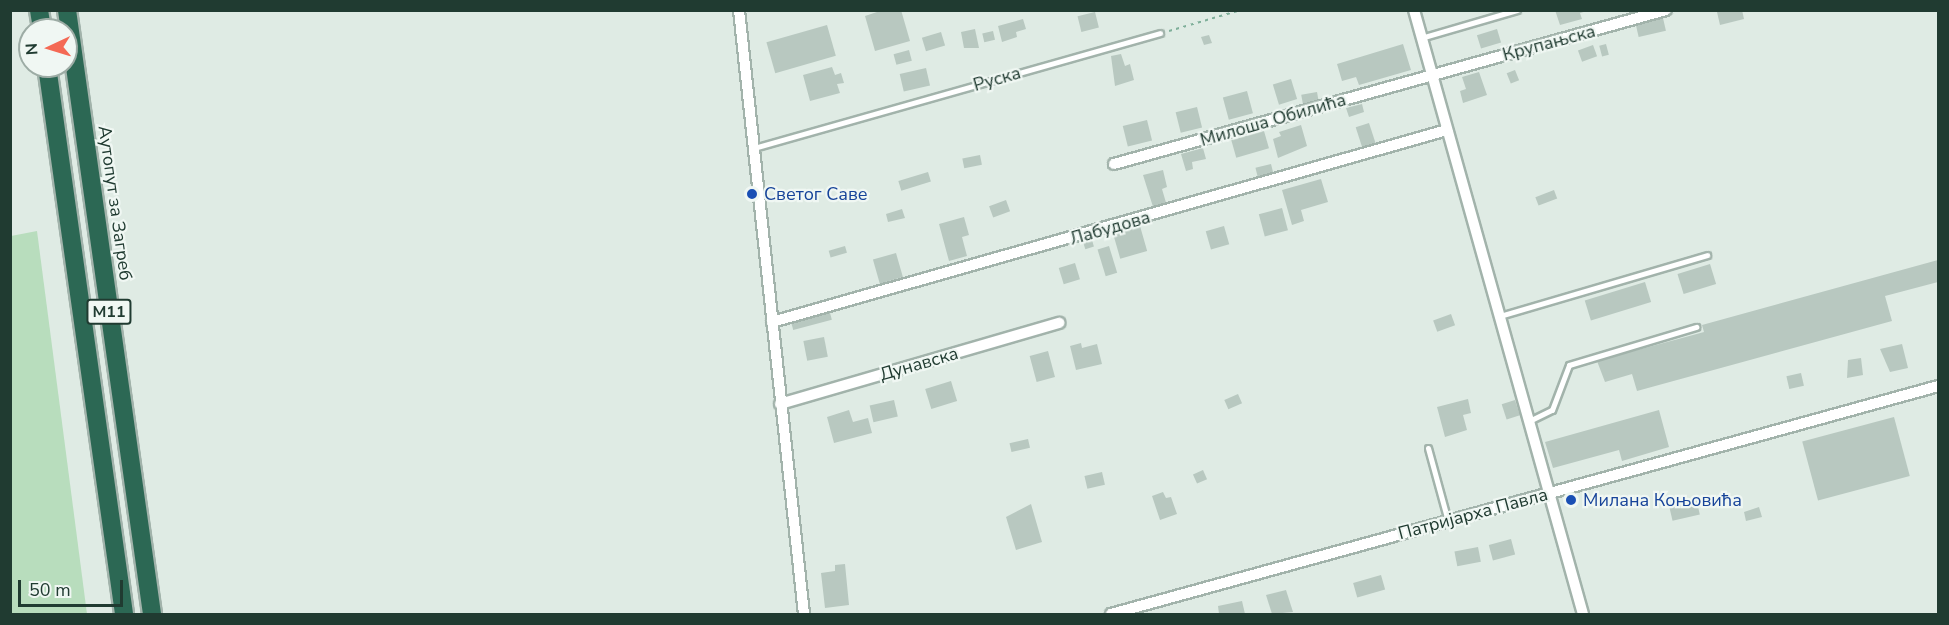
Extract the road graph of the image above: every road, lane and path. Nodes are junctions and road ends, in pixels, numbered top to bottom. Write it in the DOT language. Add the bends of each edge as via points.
graph roads {
  1 [pos="67,10"];
  2 [pos="739,10"];
  3 [pos="1240,10"];
  4 [pos="1414,10"];
  5 [pos="1517,10"];
  6 [pos="1666,10"];
  7 [pos="1160,33"];
  8 [pos="1421,38"];
  9 [pos="1431,75"];
  10 [pos="49,78"];
  11 [pos="1447,130"];
  12 [pos="754,148"];
  13 [pos="1114,164"];
  14 [pos="1707,255"];
  15 [pos="1500,316"];
  16 [pos="772,322"];
  17 [pos="1059,323"];
  18 [pos="1696,327"];
  19 [pos="1938,386"];
  20 [pos="780,404"];
  21 [pos="1529,421"];
  22 [pos="1428,448"];
  23 [pos="1550,493"];
  24 [pos="1448,520"];
  25 [pos="123,615"];
  26 [pos="152,615"];
  27 [pos="804,615"];
  28 [pos="1111,615"];
  29 [pos="1583,615"];
  1 -- 26 [label="highway, Аутопут за Загреб / M11"];
  2 -- 12 [label="street"];
  3 -- 7 [label="path"];
  4 -- 8 [label="street"];
  5 -- 8 [label="lane"];
  6 -- 9 [label="street, Крупањска"];
  7 -- 12 [label="lane, Руска"];
  8 -- 9 [label="street"];
  9 -- 11 [label="street"];
  9 -- 13 [label="street, Милоша Обилића"];
  10 -- 25 [label="highway, M11"];
  11 -- 15 [label="street"];
  11 -- 16 [label="street, Лабудова"];
  12 -- 16 [label="street"];
  14 -- 15 [label="lane"];
  15 -- 21 [label="street"];
  16 -- 20 [label="street"];
  17 -- 20 [label="street, Дунавска"];
  18 -- 21 [label="lane" via="1569,365 1552,411"];
  19 -- 23 [label="street, Патријарха Павла"];
  20 -- 27 [label="street"];
  21 -- 23 [label="street"];
  22 -- 24 [label="lane"];
  23 -- 24 [label="street, Патријарха Павла"];
  23 -- 29 [label="street"];
  24 -- 28 [label="street, Патријарха Павла"];
}
